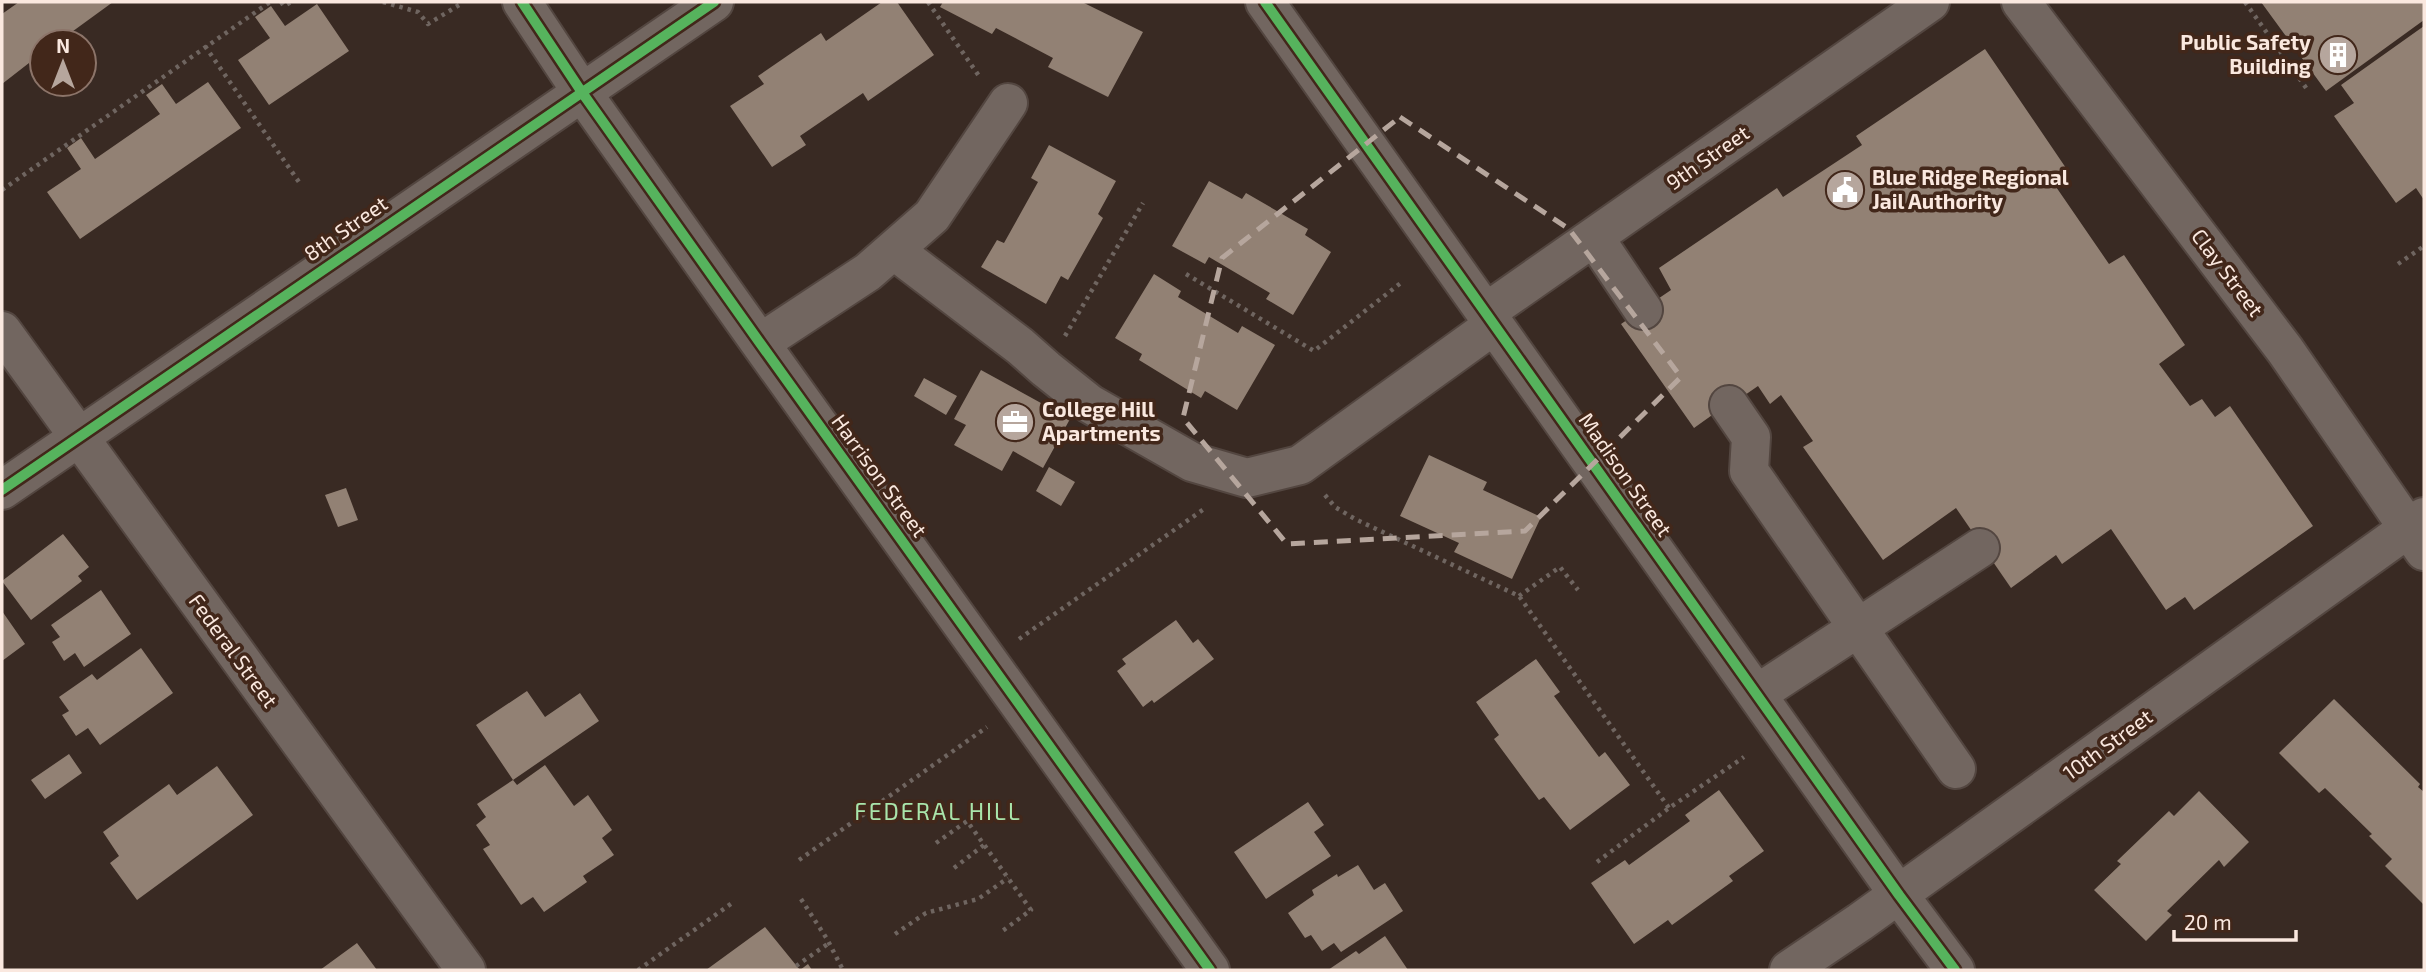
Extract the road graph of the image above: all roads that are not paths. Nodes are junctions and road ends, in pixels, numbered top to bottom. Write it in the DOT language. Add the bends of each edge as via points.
graph roads {
  1 [pos="522,2"];
  2 [pos="714,2"];
  3 [pos="1265,2"];
  4 [pos="1930,2"];
  5 [pos="2021,2"];
  6 [pos="581,90"];
  7 [pos="1008,103"];
  8 [pos="1594,237"];
  9 [pos="895,250"];
  10 [pos="1643,310"];
  11 [pos="1490,319"];
  12 [pos="2,331"];
  13 [pos="760,344"];
  14 [pos="1729,405"];
  15 [pos="78,437"];
  16 [pos="2,490"];
  17 [pos="2419,532"];
  18 [pos="1980,548"];
  19 [pos="1858,629"];
  20 [pos="1757,694"];
  21 [pos="1956,769"];
  22 [pos="1899,895"];
  23 [pos="466,970"];
  24 [pos="1210,970"];
  25 [pos="1789,970"];
  26 [pos="1955,970"];
  1 -- 6 [label="street, Harrison Street"];
  2 -- 6 [label="street, 8th Street"];
  3 -- 11 [label="street, Madison Street"];
  4 -- 8 [label="street, 9th Street"];
  5 -- 17 [label="street, Clay Street"];
  6 -- 13 [label="street, Harrison Street"];
  6 -- 15 [label="street, 8th Street"];
  7 -- 9 [label="street" via="932,216"];
  8 -- 10 [label="street"];
  8 -- 11 [label="street, 9th Street"];
  9 -- 11 [label="street, 9th Street" via="1090,404 1192,462 1247,478 1300,465"];
  9 -- 13 [label="street"];
  11 -- 20 [label="street, Madison Street"];
  12 -- 15 [label="street, Federal Street"];
  13 -- 24 [label="street, Harrison Street"];
  14 -- 19 [label="street" via="1751,437 1749,471"];
  15 -- 16 [label="street, 8th Street"];
  15 -- 23 [label="street, Federal Street"];
  17 -- 22 [label="street, 10th Street"];
  18 -- 19 [label="street"];
  19 -- 20 [label="street"];
  19 -- 21 [label="street"];
  20 -- 22 [label="street, Madison Street"];
  22 -- 25 [label="street, 10th Street"];
  22 -- 26 [label="street, Madison Street"];
}
